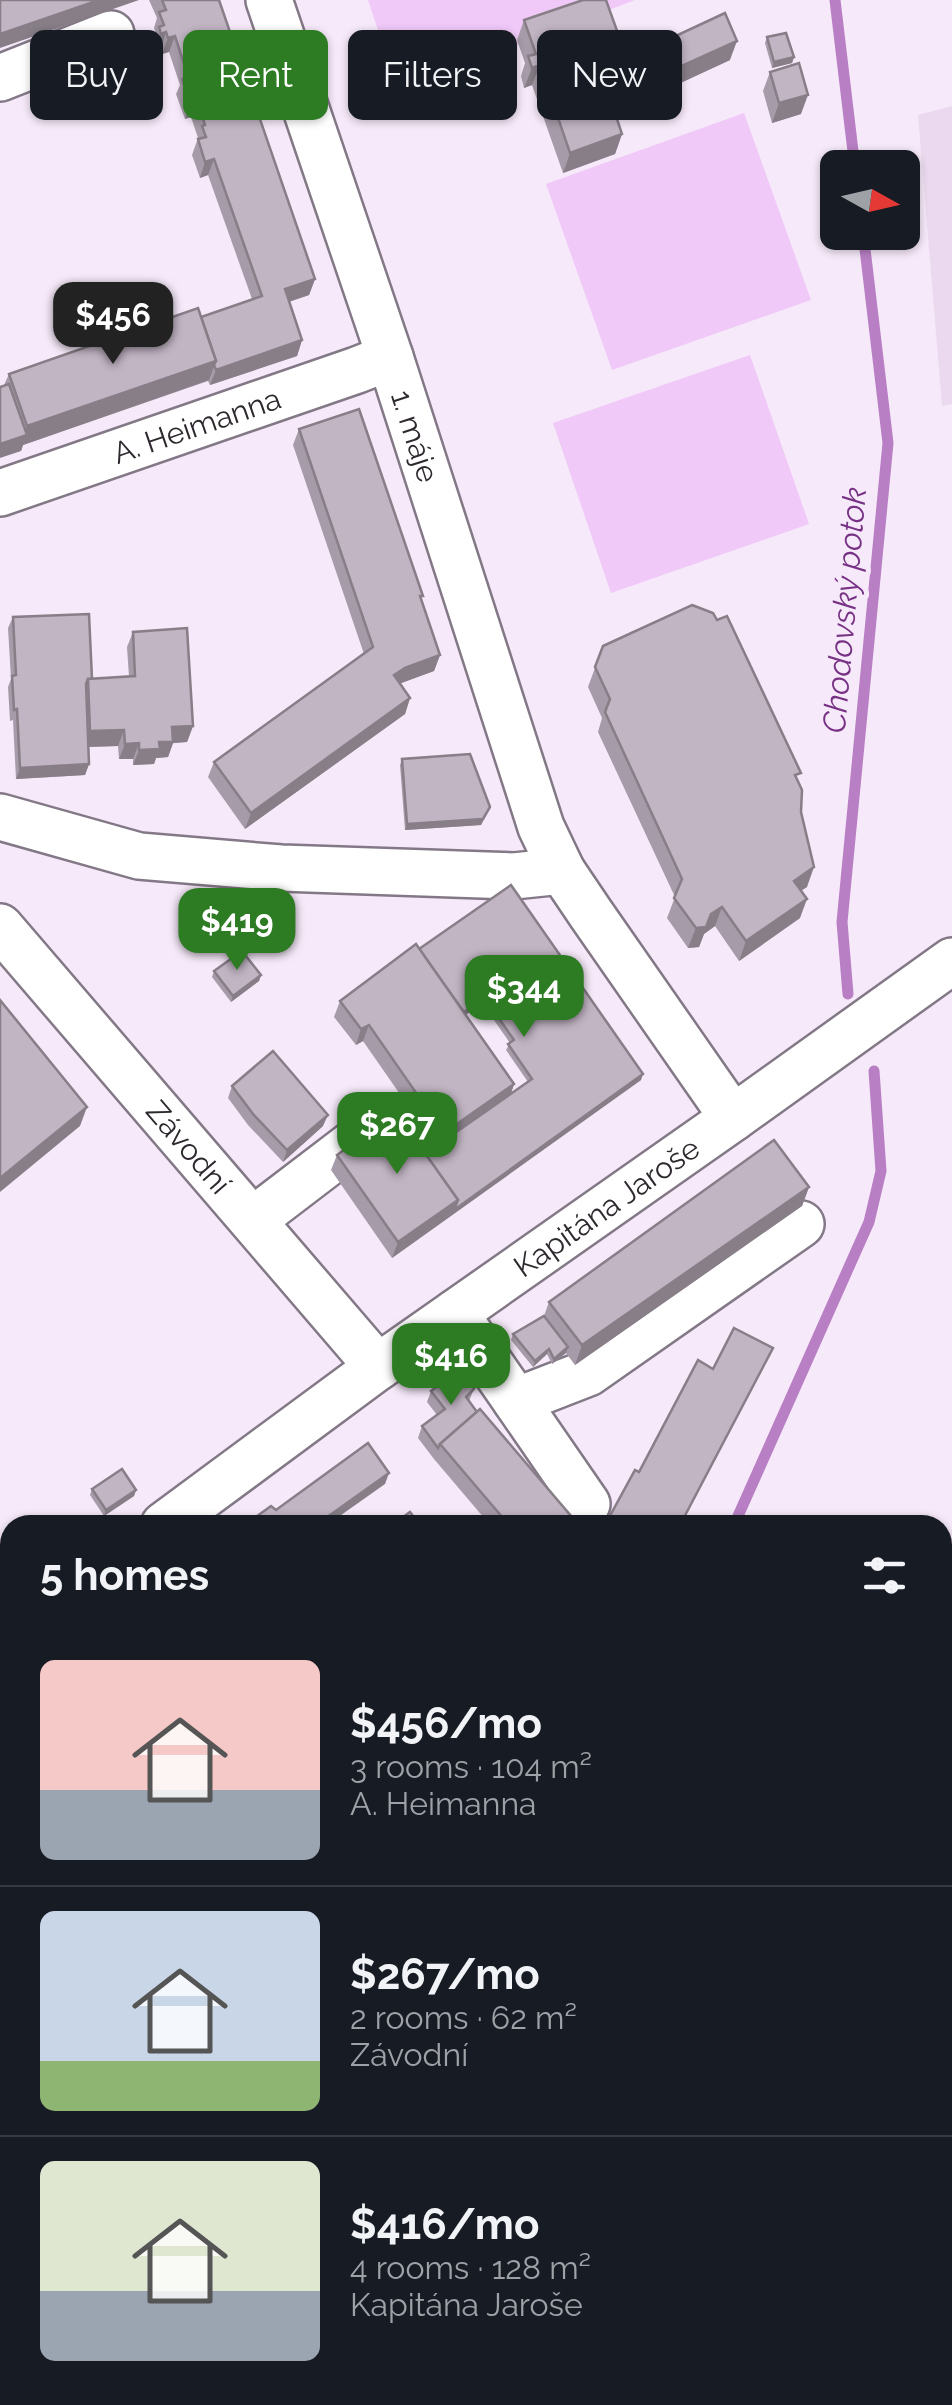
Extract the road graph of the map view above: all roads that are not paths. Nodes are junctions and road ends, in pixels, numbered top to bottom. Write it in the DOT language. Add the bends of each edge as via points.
graph roads {
  1 [pos="269,0"];
  2 [pos="30,66"];
  3 [pos="0,78"];
  4 [pos="390,356"];
  5 [pos="0,493"];
  6 [pos="0,817"];
  7 [pos="562,871"];
  8 [pos="0,927"];
  9 [pos="952,961"];
  10 [pos="733,1118"];
  11 [pos="384,1120"];
  12 [pos="253,1220"];
  13 [pos="801,1224"];
  14 [pos="455,1313"];
  15 [pos="378,1367"];
  16 [pos="516,1401"];
  17 [pos="586,1504"];
  18 [pos="178,1515"];
  1 -- 4 [label="street, 1. máje"];
  2 -- 3 [label="street"];
  4 -- 5 [label="street, A. Heimanna"];
  4 -- 7 [label="street, 1. máje" via="541,827"];
  6 -- 7 [label="street" via="139,856 281,868 514,876"];
  7 -- 10 [label="street, 1. máje"];
  8 -- 12 [label="street, Závodní"];
  9 -- 10 [label="street, Kapitána Jaroše"];
  10 -- 14 [label="street, Kapitána Jaroše"];
  11 -- 12 [label="street"];
  12 -- 15 [label="street, Závodní"];
  13 -- 16 [label="street" via="588,1373"];
  14 -- 15 [label="street, Kapitána Jaroše"];
  14 -- 16 [label="street"];
  15 -- 18 [label="street, Kapitána Jaroše"];
  16 -- 17 [label="street"];
}
